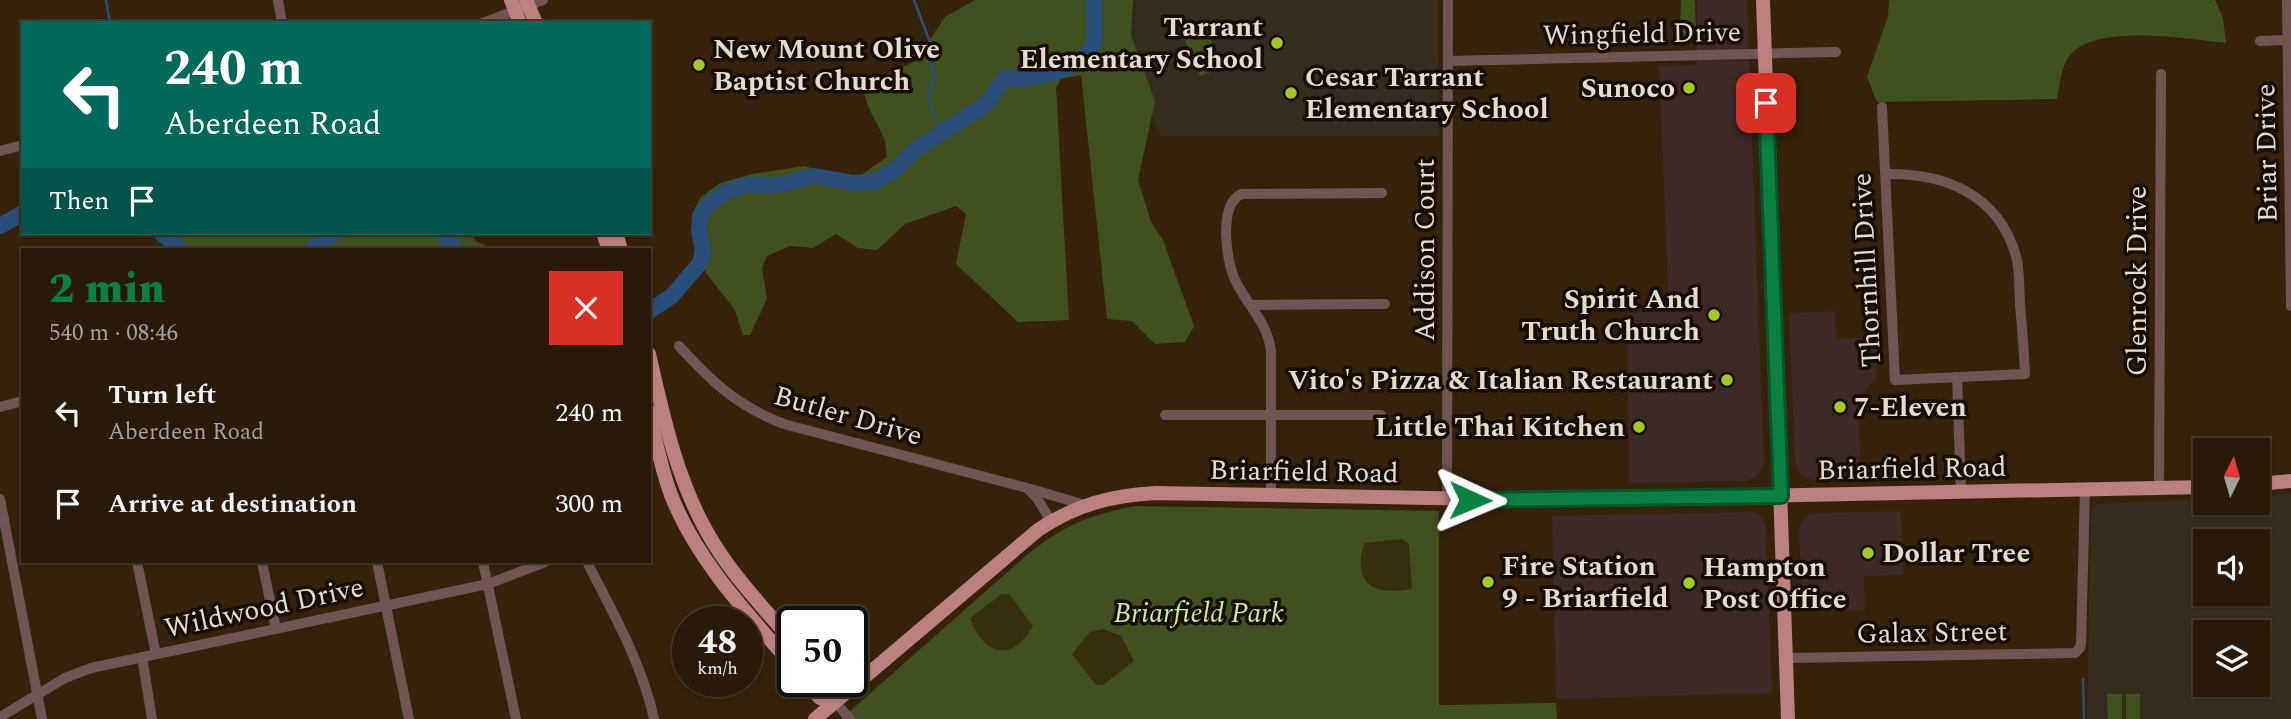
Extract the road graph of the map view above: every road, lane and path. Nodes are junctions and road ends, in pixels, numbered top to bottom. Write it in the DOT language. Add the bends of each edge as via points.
graph roads {
  1 [pos="278,0"];
  2 [pos="543,0"];
  3 [pos="1448,0"];
  4 [pos="1763,0"];
  5 [pos="2287,0"];
  6 [pos="520,8"];
  7 [pos="282,21"];
  8 [pos="488,21"];
  9 [pos="534,21"];
  10 [pos="2290,40"];
  11 [pos="2260,41"];
  12 [pos="1836,52"];
  13 [pos="1764,53"];
  14 [pos="1448,61"];
  15 [pos="2161,74"];
  16 [pos="1882,107"];
  17 [pos="21,146"];
  18 [pos="0,151"];
  19 [pos="1886,174"];
  20 [pos="1382,193"];
  21 [pos="1385,304"];
  22 [pos="1252,305"];
  23 [pos="2291,306"];
  24 [pos="679,346"];
  25 [pos="651,362"];
  26 [pos="1957,377"];
  27 [pos="21,402"];
  28 [pos="0,407"];
  29 [pos="1165,415"];
  30 [pos="1381,415"];
  31 [pos="1272,416"];
  32 [pos="651,419"];
  33 [pos="2291,481"];
  34 [pos="2270,483"];
  35 [pos="1027,488"];
  36 [pos="2193,488"];
  37 [pos="2159,489"];
  38 [pos="2085,490"];
  39 [pos="1961,492"];
  40 [pos="1271,495"];
  41 [pos="1781,496"];
  42 [pos="0,499"];
  43 [pos="1447,499"];
  44 [pos="1085,505"];
  45 [pos="1051,521"];
  46 [pos="137,563"];
  47 [pos="262,563"];
  48 [pos="377,563"];
  49 [pos="483,563"];
  50 [pos="542,563"];
  51 [pos="588,563"];
  52 [pos="488,584"];
  53 [pos="386,606"];
  54 [pos="777,623"];
  55 [pos="276,629"];
  56 [pos="777,647"];
  57 [pos="156,654"];
  58 [pos="142,657"];
  59 [pos="1786,659"];
  60 [pos="39,695"];
  61 [pos="819,697"];
  62 [pos="834,697"];
  63 [pos="835,702"];
  64 [pos="0,717"];
  65 [pos="42,719"];
  66 [pos="152,719"];
  67 [pos="409,719"];
  68 [pos="516,719"];
  69 [pos="654,719"];
  70 [pos="815,719"];
  71 [pos="850,719"];
  72 [pos="1788,719"];
  1 -- 7 [label="street"];
  2 -- 6 [label="street"];
  3 -- 14 [label="street, Addison Court"];
  4 -- 13 [label="main road"];
  5 -- 10 [label="street, Briar Drive"];
  6 -- 8 [label="street"];
  6 -- 9 [label="main road"];
  10 -- 11 [label="street"];
  10 -- 23 [label="street, Briar Drive"];
  12 -- 13 [label="street, Wingfield Drive"];
  13 -- 14 [label="street, Wingfield Drive"];
  13 -- 41 [label="main road"];
  14 -- 43 [label="street, Addison Court"];
  15 -- 37 [label="street, Glenrock Drive"];
  16 -- 19 [label="street, Thornhill Drive"];
  17 -- 18 [label="street"];
  19 -- 26 [label="street, Thornhill Drive" via="1895,380"];
  19 -- 26 [label="street" via="1931,176 1964,190 1997,217 2015,254 2025,374"];
  20 -- 22 [label="street" via="1236,197 1228,209 1228,257 1235,280"];
  21 -- 22 [label="street"];
  22 -- 31 [label="street" via="1269,336"];
  24 -- 35 [label="street, Butler Drive" via="732,398 759,414"];
  25 -- 54 [label="main road" via="673,452 697,515 724,559"];
  26 -- 39 [label="street"];
  27 -- 28 [label="street"];
  29 -- 31 [label="street"];
  30 -- 31 [label="street"];
  31 -- 40 [label="street"];
  32 -- 56 [label="main road" via="666,482 687,529 719,579"];
  33 -- 34 [label="main road"];
  35 -- 44 [label="street, Butler Drive"];
  35 -- 45 [label="street"];
  36 -- 37 [label="main road, Briarfield Road"];
  37 -- 38 [label="main road, Briarfield Road"];
  38 -- 39 [label="main road, Briarfield Road"];
  38 -- 59 [label="street, Galax Street" via="2078,651"];
  39 -- 41 [label="main road, Briarfield Road"];
  40 -- 43 [label="main road, Briarfield Road"];
  40 -- 44 [label="main road, Briarfield Road" via="1146,494"];
  41 -- 43 [label="main road, Briarfield Road"];
  41 -- 59 [label="main road"];
  42 -- 60 [label="street"];
  44 -- 45 [label="main road, Briarfield Road"];
  45 -- 63 [label="main road, Briarfield Road"];
  46 -- 57 [label="street"];
  47 -- 55 [label="street"];
  48 -- 53 [label="street"];
  49 -- 52 [label="street"];
  50 -- 52 [label="street, Wildwood Drive"];
  51 -- 69 [label="street" via="637,661"];
  52 -- 53 [label="street, Wildwood Drive"];
  52 -- 68 [label="street"];
  53 -- 55 [label="street, Wildwood Drive"];
  53 -- 67 [label="street"];
  55 -- 57 [label="street, Wildwood Drive"];
  57 -- 58 [label="street, Wildwood Drive"];
  58 -- 60 [label="street, Wildwood Drive" via="91,668"];
  58 -- 66 [label="street"];
  59 -- 72 [label="main road"];
  60 -- 64 [label="street, Wildwood Drive"];
  60 -- 65 [label="street"];
  61 -- 63 [label="main road"];
  62 -- 63 [label="main road"];
  63 -- 70 [label="main road, Briarfield Road"];
  63 -- 71 [label="street"];
}
